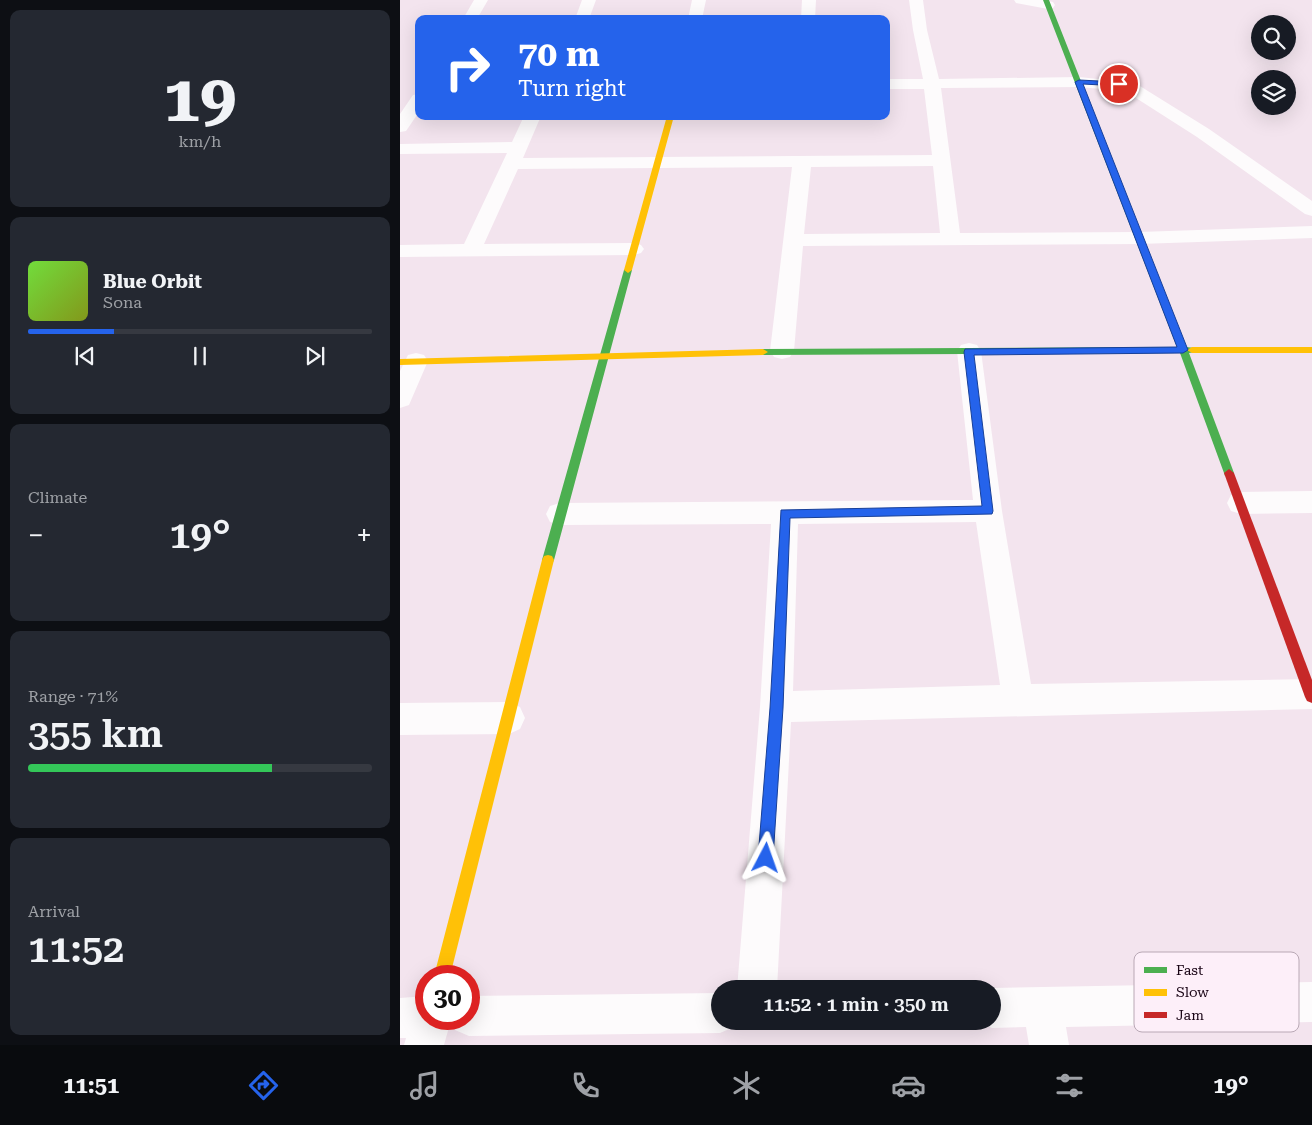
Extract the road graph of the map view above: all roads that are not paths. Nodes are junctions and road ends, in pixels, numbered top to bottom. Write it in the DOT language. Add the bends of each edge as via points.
graph roads {
  1 [pos="482,0"];
  2 [pos="589,0"];
  3 [pos="699,0"];
  4 [pos="809,0"];
  5 [pos="916,0"];
  6 [pos="1021,0"];
  7 [pos="1047,3"];
  8 [pos="473,15"];
  9 [pos="583,15"];
  10 [pos="696,15"];
  11 [pos="808,15"];
  12 [pos="1079,82"];
  13 [pos="890,84"];
  14 [pos="932,84"];
  15 [pos="415,92"];
  16 [pos="400,94"];
  17 [pos="415,105"];
  18 [pos="531,120"];
  19 [pos="670,120"];
  20 [pos="400,127"];
  21 [pos="518,147"];
  22 [pos="400,149"];
  23 [pos="802,160"];
  24 [pos="942,160"];
  25 [pos="659,162"];
  26 [pos="511,164"];
  27 [pos="1312,210"];
  28 [pos="1312,232"];
  29 [pos="1139,238"];
  30 [pos="951,239"];
  31 [pos="793,240"];
  32 [pos="634,249"];
  33 [pos="471,250"];
  34 [pos="400,251"];
  35 [pos="1183,350"];
  36 [pos="1312,350"];
  37 [pos="782,351"];
  38 [pos="969,352"];
  39 [pos="604,355"];
  40 [pos="408,361"];
  41 [pos="400,398"];
  42 [pos="1312,502"];
  43 [pos="1241,503"];
  44 [pos="988,511"];
  45 [pos="560,514"];
  46 [pos="785,514"];
  47 [pos="1311,695"];
  48 [pos="1018,700"];
  49 [pos="776,708"];
  50 [pos="508,718"];
  51 [pos="400,719"];
  52 [pos="445,965"];
  53 [pos="758,980"];
  54 [pos="1312,1002"];
  55 [pos="1299,1003"];
  56 [pos="1001,1011"];
  57 [pos="711,1012"];
  58 [pos="480,1016"];
  59 [pos="415,1017"];
  60 [pos="400,1018"];
  61 [pos="1134,1018"];
  62 [pos="1046,1026"];
  63 [pos="428,1030"];
  64 [pos="424,1045"];
  1 -- 8 [label="street"];
  2 -- 9 [label="street"];
  3 -- 10 [label="street"];
  4 -- 11 [label="street"];
  5 -- 14 [label="street"];
  6 -- 7 [label="street"];
  7 -- 12 [label="street"];
  12 -- 14 [label="street"];
  12 -- 27 [label="street" via="1119,84 1138,90"];
  12 -- 29 [label="street"];
  13 -- 14 [label="street"];
  14 -- 24 [label="street"];
  15 -- 16 [label="street"];
  17 -- 20 [label="street"];
  18 -- 21 [label="street"];
  19 -- 25 [label="street"];
  21 -- 22 [label="street"];
  21 -- 26 [label="street"];
  23 -- 24 [label="street"];
  23 -- 25 [label="street"];
  23 -- 31 [label="street"];
  24 -- 30 [label="street"];
  25 -- 26 [label="street"];
  25 -- 32 [label="street"];
  26 -- 33 [label="street"];
  28 -- 29 [label="street"];
  29 -- 30 [label="street"];
  29 -- 35 [label="street"];
  30 -- 31 [label="street"];
  31 -- 37 [label="street"];
  32 -- 33 [label="street"];
  32 -- 39 [label="street"];
  33 -- 34 [label="street"];
  35 -- 36 [label="street"];
  35 -- 38 [label="street"];
  35 -- 43 [label="street"];
  37 -- 38 [label="street"];
  37 -- 39 [label="street"];
  38 -- 44 [label="street"];
  39 -- 40 [label="street"];
  39 -- 45 [label="street"];
  40 -- 41 [label="street"];
  42 -- 43 [label="street"];
  43 -- 47 [label="street"];
  44 -- 46 [label="street"];
  44 -- 48 [label="street"];
  45 -- 46 [label="street"];
  45 -- 50 [label="street"];
  46 -- 49 [label="street"];
  47 -- 48 [label="street"];
  48 -- 49 [label="street"];
  49 -- 53 [label="street"];
  50 -- 51 [label="street"];
  50 -- 52 [label="street"];
  54 -- 55 [label="street"];
  56 -- 62 [label="street"];
  57 -- 58 [label="street"];
  59 -- 60 [label="street"];
  61 -- 62 [label="street"];
  63 -- 64 [label="street"];
}
